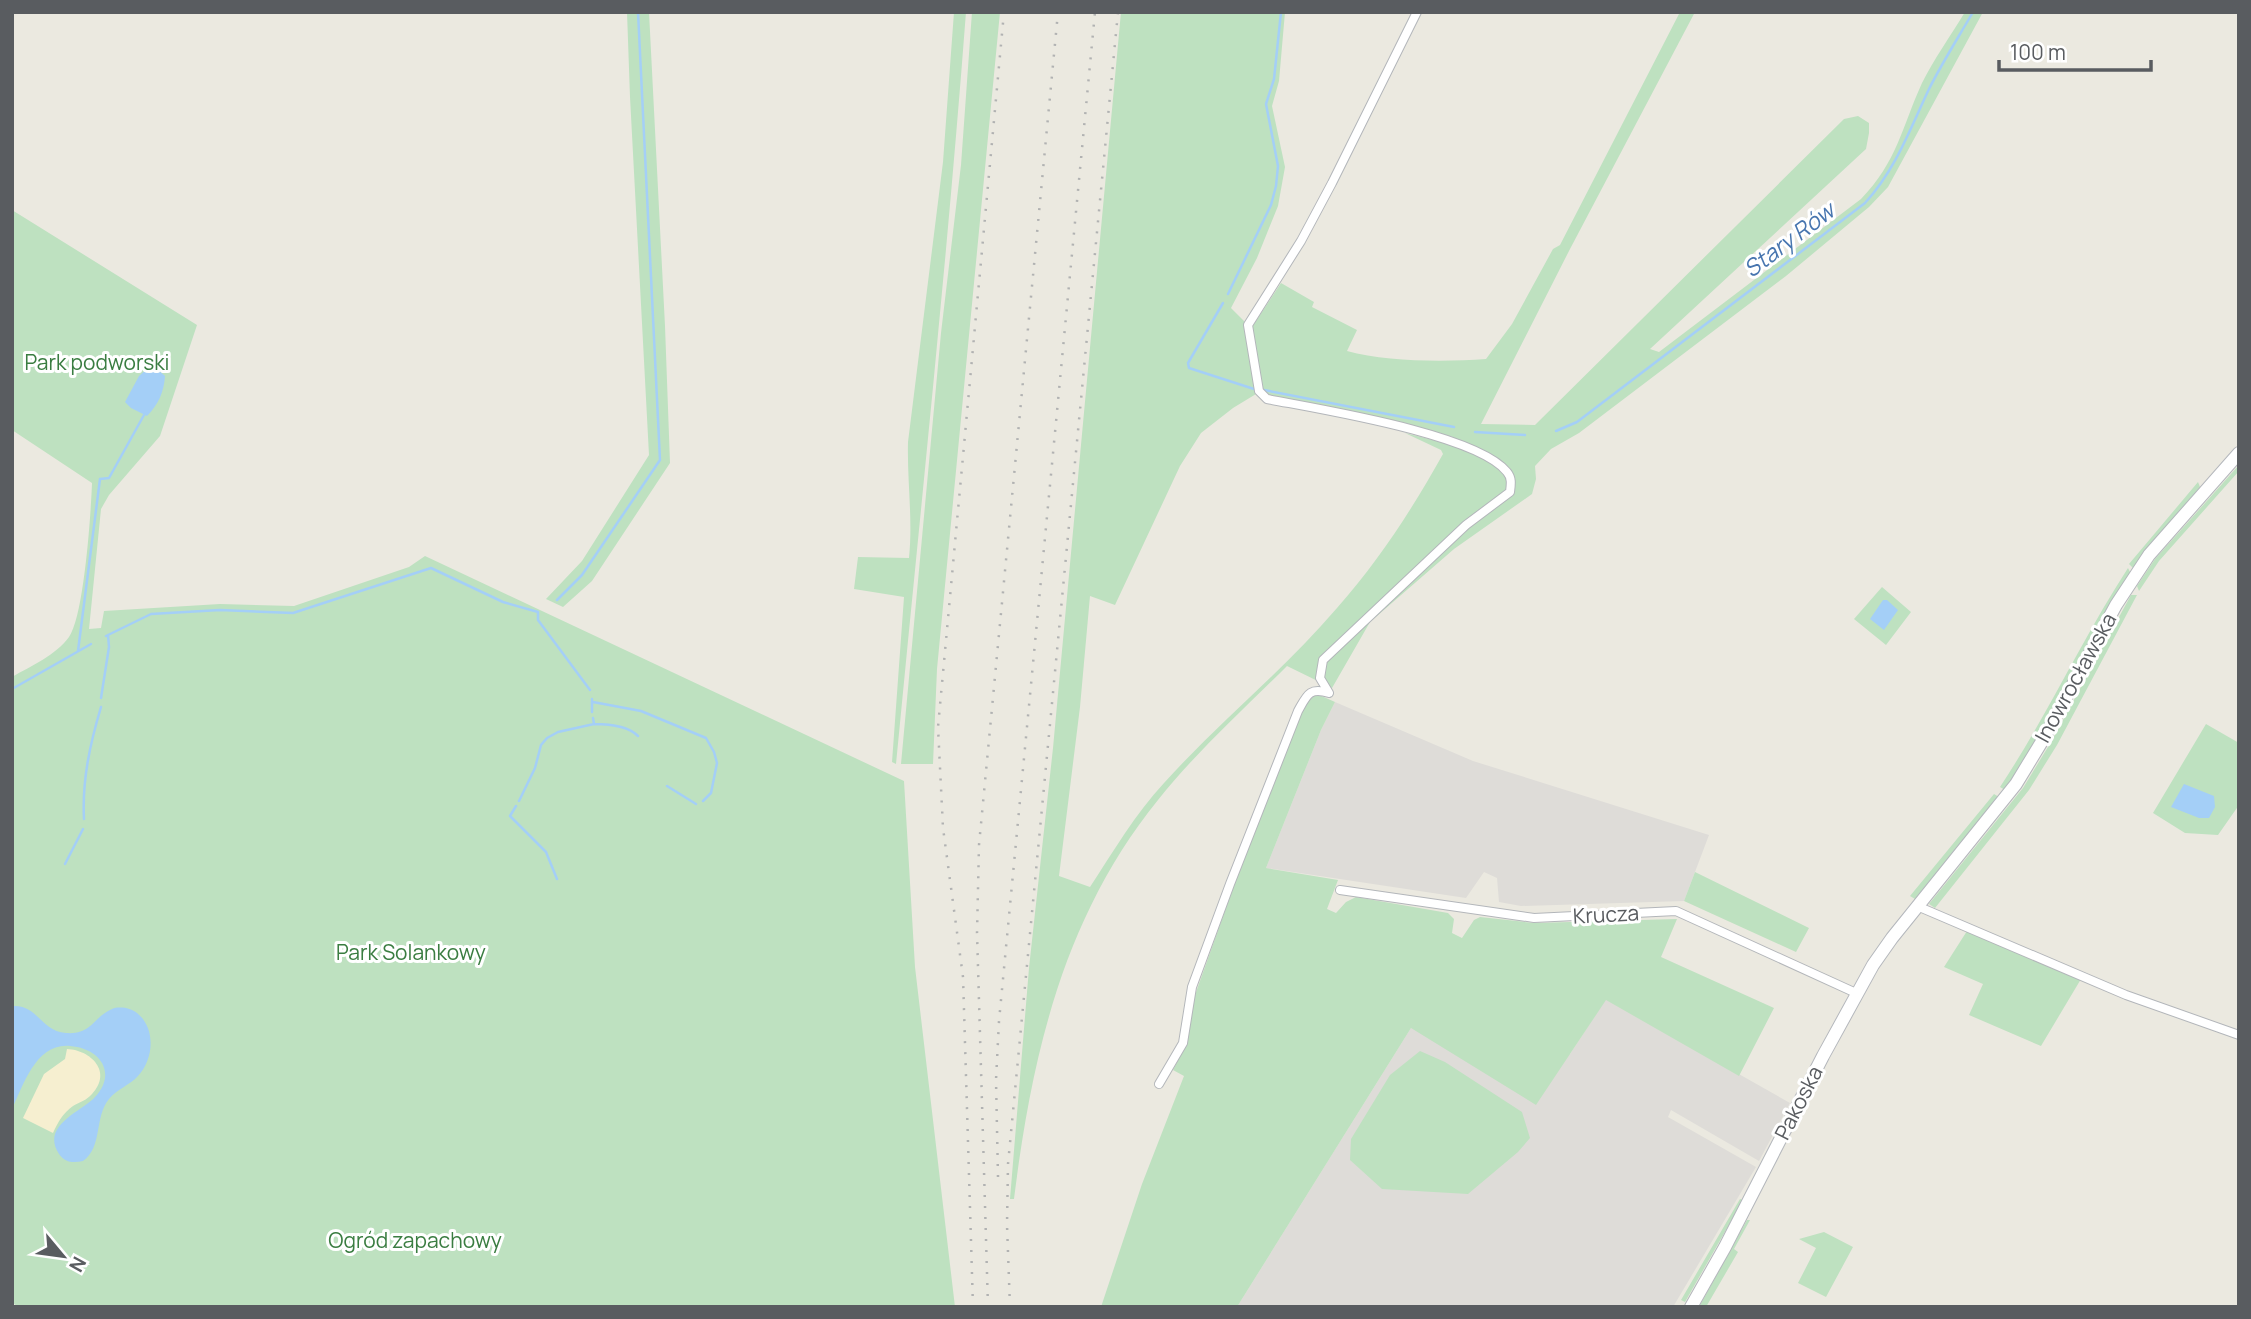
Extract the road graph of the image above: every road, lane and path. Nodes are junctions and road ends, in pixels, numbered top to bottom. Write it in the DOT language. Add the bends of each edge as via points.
graph roads {
  1 [pos="1417,12"];
  2 [pos="2239,453"];
  3 [pos="1340,890"];
  4 [pos="1917,905"];
  5 [pos="1856,993"];
  6 [pos="2239,1035"];
  7 [pos="1159,1084"];
  8 [pos="1691,1307"];
  1 -- 7 [label="street" via="1301,241 1248,325 1259,391 1267,399 1458,442 1507,470 1510,492 1466,526 1324,660 1320,678 1329,693 1310,693 1298,711 1192,987 1183,1043"];
  2 -- 4 [label="main road, Inowrocławska" via="2142,565 2016,784"];
  3 -- 5 [label="street, Krucza" via="1534,918 1676,911"];
  4 -- 5 [label="main road, Pakoska"];
  4 -- 6 [label="street" via="2126,995"];
  5 -- 8 [label="main road, Pakoska"];
}
